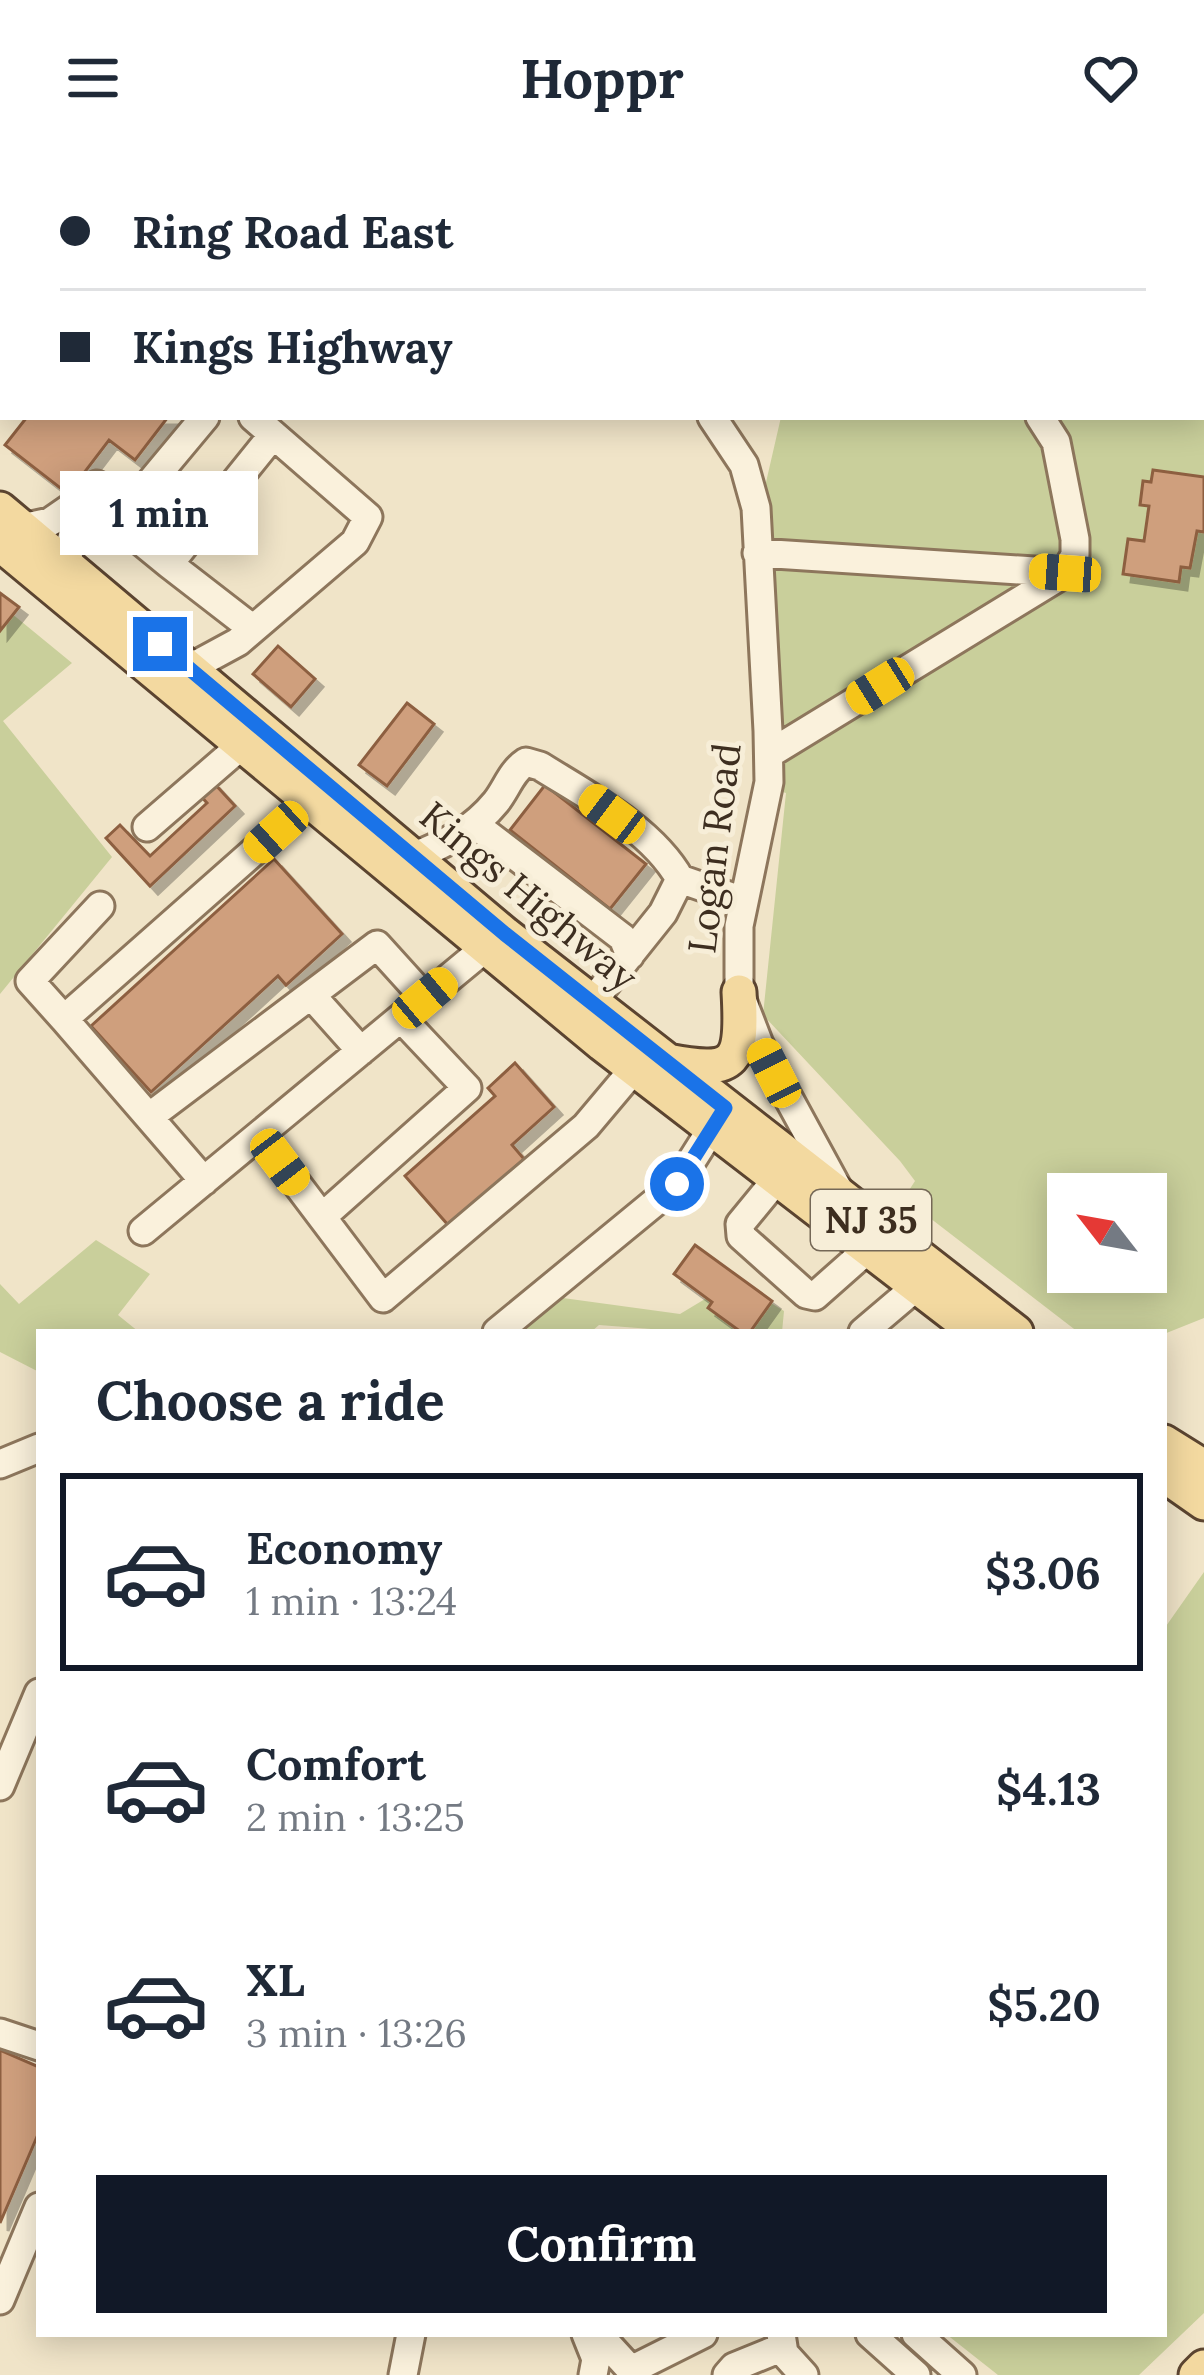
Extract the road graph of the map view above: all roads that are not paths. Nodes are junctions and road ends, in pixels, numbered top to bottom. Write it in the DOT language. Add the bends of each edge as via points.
graph roads {
  1 [pos="202,420"];
  2 [pos="714,420"];
  3 [pos="1042,420"];
  4 [pos="263,426"];
  5 [pos="88,495"];
  6 [pos="130,507"];
  7 [pos="7,527"];
  8 [pos="757,553"];
  9 [pos="66,564"];
  10 [pos="170,564"];
  11 [pos="1065,573"];
  12 [pos="253,629"];
  13 [pos="190,668"];
  14 [pos="243,744"];
  15 [pos="769,754"];
  16 [pos="311,801"];
  17 [pos="474,824"];
  18 [pos="147,827"];
  19 [pos="414,856"];
  20 [pos="680,879"];
  21 [pos="743,901"];
  22 [pos="100,906"];
  23 [pos="484,949"];
  24 [pos="630,955"];
  25 [pos="739,992"];
  26 [pos="310,995"];
  27 [pos="425,998"];
  28 [pos="591,1003"];
  29 [pos="401,1018"];
  30 [pos="64,1019"];
  31 [pos="361,1051"];
  32 [pos="648,1064"];
  33 [pos="149,1117"];
  34 [pos="718,1118"];
  35 [pos="260,1135"];
  36 [pos="777,1179"];
  37 [pos="204,1181"];
  38 [pos="848,1202"];
  39 [pos="322,1217"];
  40 [pos="143,1231"];
  41 [pos="868,1249"];
  42 [pos="916,1287"];
  43 [pos="500,1329"];
  44 [pos="867,1329"];
  45 [pos="972,1329"];
  46 [pos="1012,1329"];
  47 [pos="1167,1443"];
  48 [pos="36,1449"];
  49 [pos="1201,1459"];
  50 [pos="0,1464"];
  51 [pos="1167,1477"];
  52 [pos="1204,1503"];
  53 [pos="36,1700"];
  54 [pos="0,1786"];
  55 [pos="0,2033"];
  56 [pos="36,2045"];
  57 [pos="36,2214"];
  58 [pos="0,2300"];
  59 [pos="410,2337"];
  60 [pos="587,2337"];
  61 [pos="600,2337"];
  62 [pos="656,2337"];
  63 [pos="698,2337"];
  64 [pos="873,2337"];
  65 [pos="919,2337"];
  66 [pos="782,2341"];
  67 [pos="1204,2367"];
  68 [pos="628,2372"];
  69 [pos="403,2375"];
  70 [pos="593,2375"];
  71 [pos="727,2375"];
  72 [pos="804,2375"];
  73 [pos="916,2375"];
  74 [pos="962,2375"];
  75 [pos="1196,2375"];
  1 -- 6 [label="street"];
  2 -- 8 [label="street, Logan Road" via="751,485"];
  3 -- 11 [label="street" via="1056,442 1075,539"];
  4 -- 10 [label="street"];
  4 -- 12 [label="street" via="368,517 355,542"];
  5 -- 6 [label="street" via="97,485"];
  5 -- 7 [label="street" via="50,522"];
  5 -- 9 [label="street"];
  6 -- 10 [label="street" via="125,528"];
  7 -- 9 [label="main road, Kings Highway / NJ 35"];
  7 -- 14 [label="main road, Kings Highway / NJ 35"];
  8 -- 11 [label="street"];
  8 -- 15 [label="street, Logan Road"];
  9 -- 13 [label="main road, Kings Highway / NJ 35"];
  10 -- 12 [label="street"];
  11 -- 15 [label="street"];
  12 -- 13 [label="street"];
  13 -- 19 [label="main road, Kings Highway / NJ 35"];
  14 -- 16 [label="main road, Kings Highway / NJ 35"];
  14 -- 18 [label="street"];
  15 -- 21 [label="street, Logan Road"];
  16 -- 23 [label="main road, Kings Highway / NJ 35"];
  16 -- 30 [label="street"];
  17 -- 19 [label="street"];
  17 -- 20 [label="street" via="526,762 632,829"];
  17 -- 24 [label="street" via="623,938"];
  19 -- 28 [label="main road, Kings Highway / NJ 35"];
  20 -- 21 [label="street"];
  20 -- 24 [label="street"];
  21 -- 25 [label="street, Logan Road"];
  22 -- 30 [label="street" via="30,981"];
  23 -- 27 [label="street"];
  23 -- 32 [label="main road, Kings Highway / NJ 35"];
  24 -- 28 [label="street"];
  25 -- 32 [label="main road" via="739,1044 728,1061 707,1069"];
  25 -- 38 [label="street, Logan Road" via="805,1133"];
  26 -- 27 [label="street" via="376,945"];
  26 -- 31 [label="street"];
  26 -- 33 [label="street"];
  27 -- 29 [label="street"];
  28 -- 32 [label="main road, Kings Highway / NJ 35"];
  29 -- 31 [label="street"];
  29 -- 39 [label="street" via="467,1088"];
  30 -- 33 [label="street"];
  31 -- 35 [label="street"];
  32 -- 34 [label="main road, Kings Highway / NJ 35"];
  32 -- 39 [label="street" via="383,1298"];
  33 -- 37 [label="street"];
  34 -- 36 [label="main road, Kings Highway / NJ 35"];
  34 -- 38 [label="main road, Kings Highway / NJ 35"];
  34 -- 43 [label="street" via="677,1184"];
  35 -- 37 [label="street"];
  35 -- 39 [label="street"];
  36 -- 41 [label="main road, Kings Highway / NJ 35"];
  36 -- 41 [label="street" via="740,1224 741,1236 806,1294 828,1288"];
  37 -- 40 [label="street"];
  38 -- 46 [label="main road, Kings Highway / NJ 35"];
  41 -- 42 [label="main road, Kings Highway / NJ 35"];
  42 -- 44 [label="street"];
  42 -- 45 [label="main road, Kings Highway / NJ 35"];
  47 -- 49 [label="main road"];
  48 -- 50 [label="street"];
  51 -- 52 [label="main road"];
  53 -- 54 [label="street"];
  55 -- 56 [label="street"];
  57 -- 58 [label="street"];
  59 -- 69 [label="street"];
  60 -- 70 [label="street"];
  61 -- 68 [label="street"];
  62 -- 68 [label="street"];
  63 -- 68 [label="street"];
  64 -- 73 [label="street"];
  65 -- 74 [label="street"];
  66 -- 71 [label="street"];
  66 -- 72 [label="street"];
  67 -- 75 [label="main road"];
}
